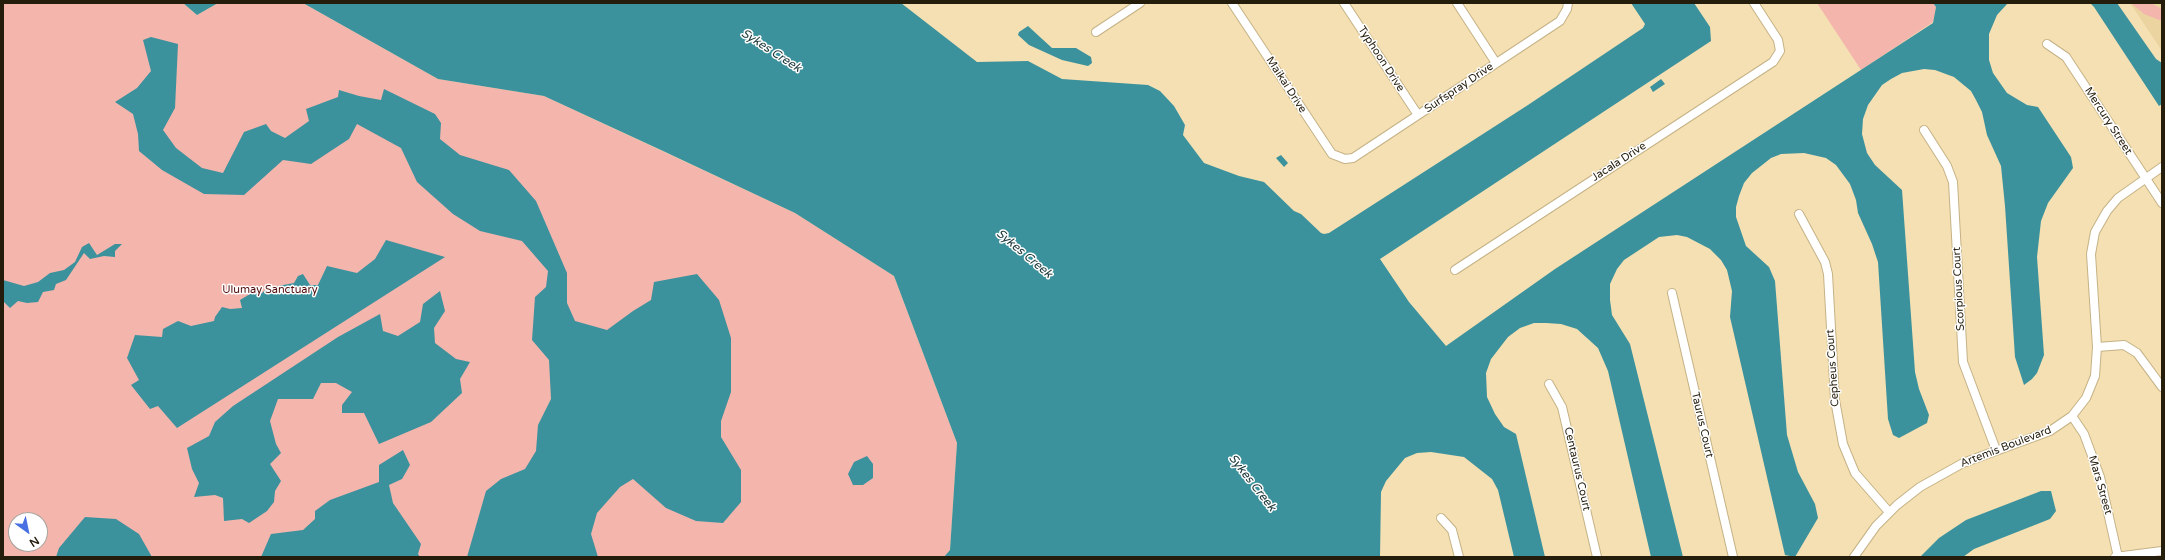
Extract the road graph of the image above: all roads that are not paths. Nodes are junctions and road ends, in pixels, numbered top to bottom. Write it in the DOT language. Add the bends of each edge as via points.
graph roads {
  1 [pos="1140,3"];
  2 [pos="1232,3"];
  3 [pos="1344,3"];
  4 [pos="1456,3"];
  5 [pos="1754,3"];
  6 [pos="1567,6"];
  7 [pos="1096,32"];
  8 [pos="2047,44"];
  9 [pos="1496,63"];
  10 [pos="1418,115"];
  11 [pos="1924,130"];
  12 [pos="1346,160"];
  13 [pos="2162,167"];
  14 [pos="2145,178"];
  15 [pos="2162,203"];
  16 [pos="1799,214"];
  17 [pos="1455,270"];
  18 [pos="1672,293"];
  19 [pos="2097,347"];
  20 [pos="1549,384"];
  21 [pos="2162,387"];
  22 [pos="2072,416"];
  23 [pos="1996,450"];
  24 [pos="1889,512"];
  25 [pos="1441,518"];
  26 [pos="2162,551"];
  27 [pos="1459,557"];
  28 [pos="1597,557"];
  29 [pos="1733,557"];
  30 [pos="1854,557"];
  31 [pos="2117,557"];
  1 -- 7 [label="street"];
  2 -- 12 [label="street, Maikai Drive" via="1332,154"];
  3 -- 10 [label="street, Typhoon Drive"];
  4 -- 9 [label="street"];
  5 -- 17 [label="street, Jacala Drive" via="1778,40 1780,51 1772,62"];
  6 -- 9 [label="street, Surfspray Drive" via="1560,21"];
  8 -- 14 [label="street, Mercury Street" via="2066,57"];
  9 -- 10 [label="street, Surfspray Drive"];
  10 -- 12 [label="street, Surfspray Drive" via="1353,158"];
  11 -- 23 [label="street, Scorpious Court" via="1947,166 1952,182 1963,362"];
  13 -- 14 [label="street, Artemis Boulevard"];
  14 -- 15 [label="street, Mercury Street"];
  14 -- 19 [label="street, Artemis Boulevard" via="2118,198 2095,232 2091,254"];
  16 -- 24 [label="street, Cepheus Court" via="1825,262 1828,274 1835,400 1843,444 1855,472"];
  18 -- 29 [label="street, Taurus Court"];
  19 -- 21 [label="street" via="2124,345 2137,353"];
  19 -- 22 [label="street, Artemis Boulevard" via="2090,389"];
  20 -- 28 [label="street, Centaurus Court" via="1562,407"];
  22 -- 23 [label="street, Artemis Boulevard" via="2050,431"];
  22 -- 31 [label="street, Mars Street" via="2084,434 2100,477"];
  23 -- 24 [label="street, Artemis Boulevard" via="1934,478"];
  24 -- 30 [label="street, Artemis Boulevard"];
  25 -- 27 [label="street" via="1452,530"];
  26 -- 31 [label="street"];
}
